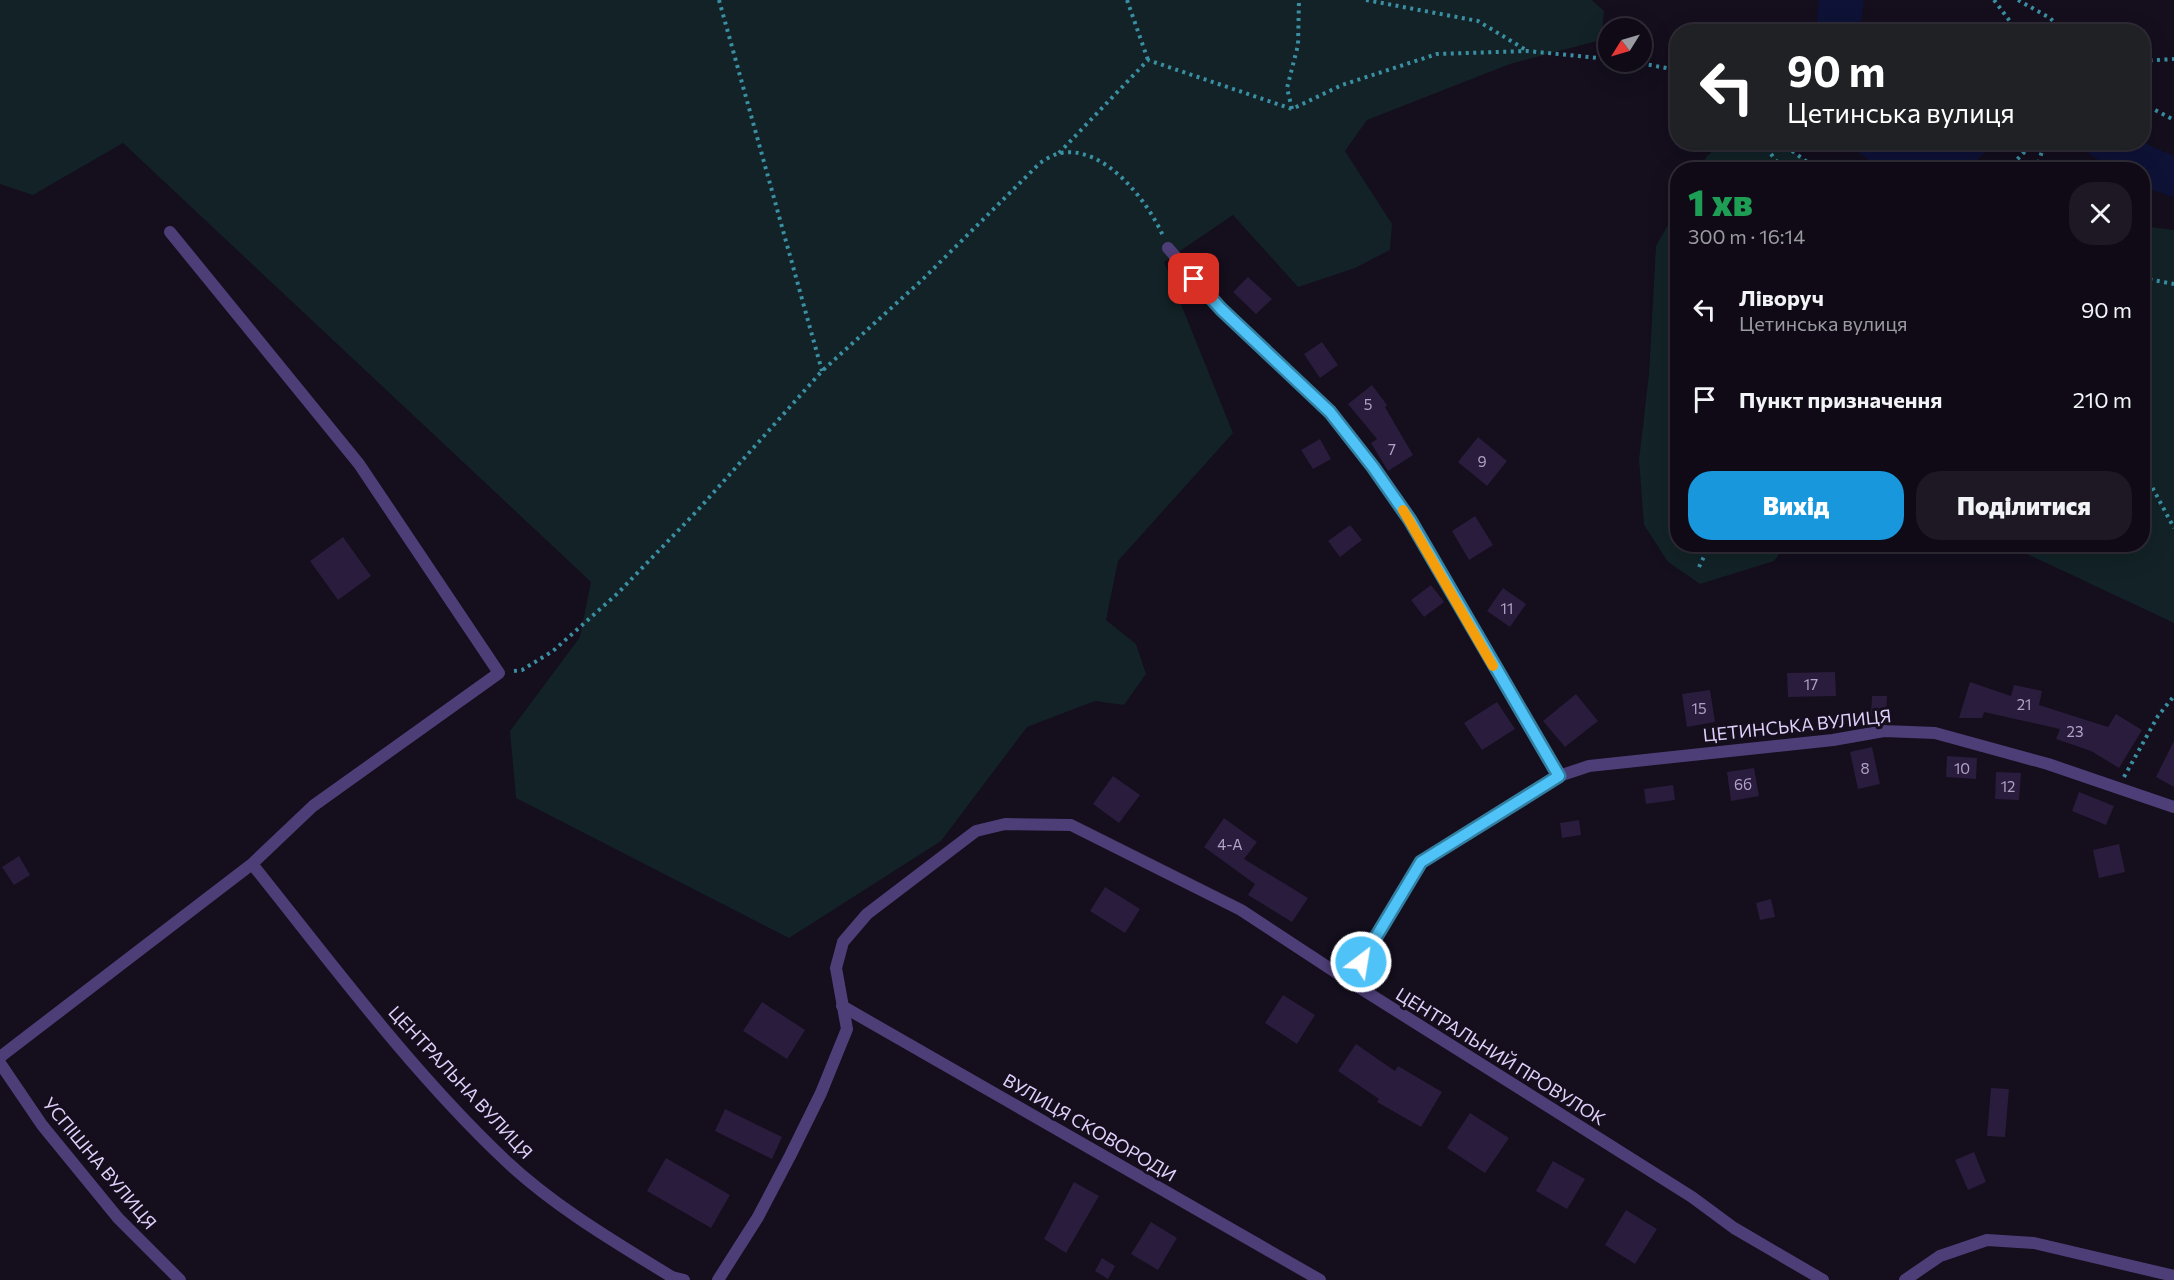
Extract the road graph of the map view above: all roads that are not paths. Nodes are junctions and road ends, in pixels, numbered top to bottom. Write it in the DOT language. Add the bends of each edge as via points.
graph roads {
  1 [pos="170,232"];
  2 [pos="1167,248"];
  3 [pos="1559,776"];
  4 [pos="2174,807"];
  5 [pos="252,864"];
  6 [pos="1349,981"];
  7 [pos="842,1006"];
  8 [pos="0,1057"];
  9 [pos="0,1063"];
  10 [pos="2174,1276"];
  11 [pos="180,1280"];
  12 [pos="684,1280"];
  13 [pos="718,1280"];
  14 [pos="1320,1280"];
  15 [pos="1823,1280"];
  16 [pos="1905,1280"];
  1 -- 5 [label="street" via="358,464 499,673 313,806"];
  2 -- 3 [label="street" via="1221,309 1330,412 1373,467 1410,520"];
  3 -- 4 [label="street, ЦЕТИНСЬКА ВУЛИЦЯ" via="1589,766 1884,731 1935,733"];
  3 -- 6 [label="street, ЦЕТИНСЬКА ВУЛИЦЯ" via="1421,862"];
  5 -- 8 [label="street"];
  5 -- 12 [label="street, ЦЕНТРАЛЬНА ВУЛИЦЯ" via="400,1049 506,1161 590,1226 672,1277"];
  6 -- 7 [label="street, ЦЕНТРАЛЬНИЙ ПРОВУЛОК" via="1241,910 1071,825 1005,824 976,831 867,914 843,942 836,968"];
  6 -- 15 [label="street, ЦЕНТРАЛЬНИЙ ПРОВУЛОК" via="1682,1191 1734,1228"];
  7 -- 13 [label="street, ЦЕНТРАЛЬНИЙ ПРОВУЛОК" via="847,1029 821,1093 758,1217"];
  7 -- 14 [label="street, ВУЛИЦЯ СКОВОРОДИ"];
  9 -- 11 [label="street, УСПІШНА ВУЛИЦЯ" via="42,1125 118,1218"];
  10 -- 16 [label="street" via="2034,1243 1987,1240 1940,1256"];
}
